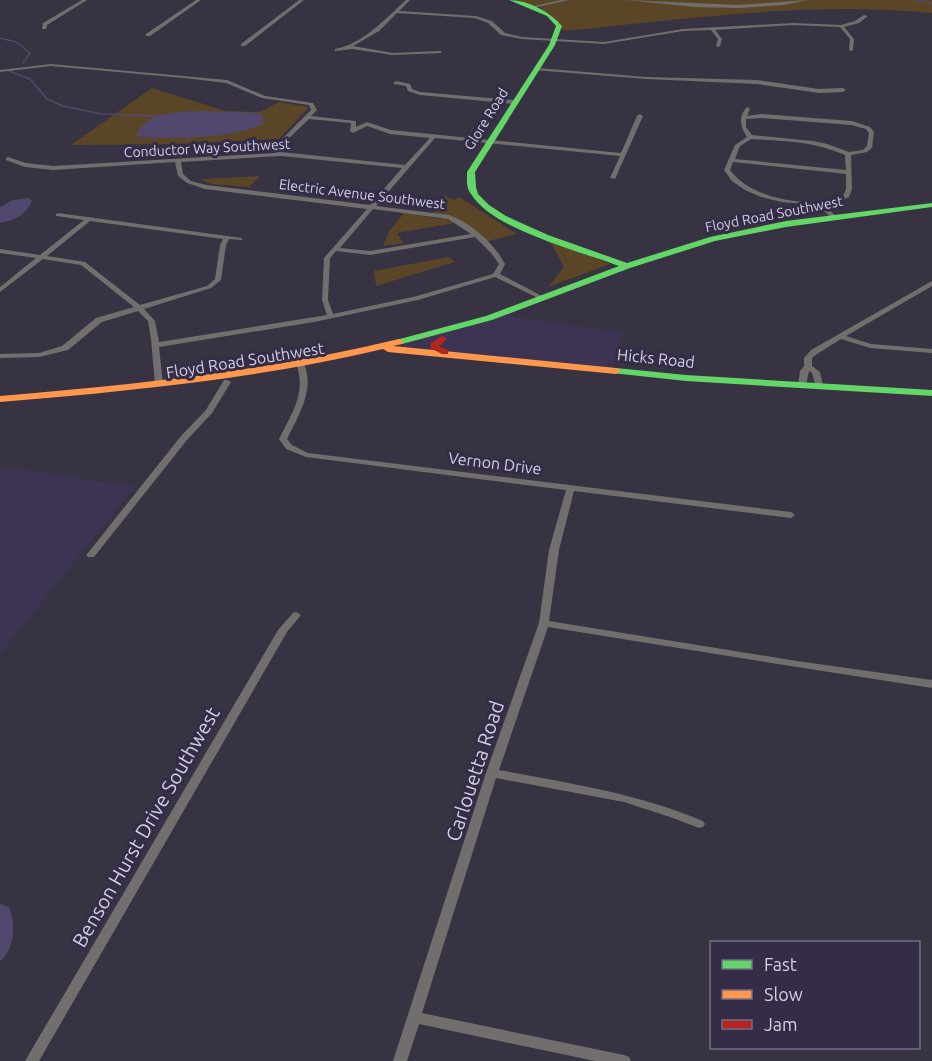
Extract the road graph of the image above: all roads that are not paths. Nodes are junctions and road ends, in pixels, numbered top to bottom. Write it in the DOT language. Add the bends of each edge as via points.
graph roads {
  1 [pos="85,0"];
  2 [pos="199,0"];
  3 [pos="302,0"];
  4 [pos="408,0"];
  5 [pos="512,0"];
  6 [pos="567,0"];
  7 [pos="627,0"];
  8 [pos="806,0"];
  9 [pos="532,7"];
  10 [pos="397,12"];
  11 [pos="866,16"];
  12 [pos="840,26"];
  13 [pos="44,28"];
  14 [pos="712,28"];
  15 [pos="148,35"];
  16 [pos="553,40"];
  17 [pos="243,45"];
  18 [pos="718,46"];
  19 [pos="350,48"];
  20 [pos="851,50"];
  21 [pos="337,51"];
  22 [pos="439,52"];
  23 [pos="537,69"];
  24 [pos="0,70"];
  25 [pos="396,83"];
  26 [pos="843,90"];
  27 [pos="514,102"];
  28 [pos="747,109"];
  29 [pos="640,116"];
  30 [pos="309,117"];
  31 [pos="743,118"];
  32 [pos="433,137"];
  33 [pos="750,137"];
  34 [pos="489,142"];
  35 [pos="278,154"];
  36 [pos="848,154"];
  37 [pos="622,155"];
  38 [pos="8,159"];
  39 [pos="732,160"];
  40 [pos="178,161"];
  41 [pos="407,167"];
  42 [pos="848,172"];
  43 [pos="613,178"];
  44 [pos="819,204"];
  45 [pos="932,205"];
  46 [pos="373,207"];
  47 [pos="58,215"];
  48 [pos="834,217"];
  49 [pos="88,220"];
  50 [pos="475,235"];
  51 [pos="227,237"];
  52 [pos="240,239"];
  53 [pos="334,249"];
  54 [pos="0,250"];
  55 [pos="41,256"];
  56 [pos="627,266"];
  57 [pos="496,275"];
  58 [pos="932,283"];
  59 [pos="0,290"];
  60 [pos="542,298"];
  61 [pos="139,308"];
  62 [pos="330,315"];
  63 [pos="489,318"];
  64 [pos="842,337"];
  65 [pos="442,339"];
  66 [pos="155,345"];
  67 [pos="377,348"];
  68 [pos="396,350"];
  69 [pos="932,351"];
  70 [pos="436,354"];
  71 [pos="0,356"];
  72 [pos="473,357"];
  73 [pos="343,361"];
  74 [pos="302,366"];
  75 [pos="808,367"];
  76 [pos="227,382"];
  77 [pos="159,384"];
  78 [pos="802,385"];
  79 [pos="819,385"];
  80 [pos="932,393"];
  81 [pos="0,399"];
  82 [pos="0,406"];
  83 [pos="570,489"];
  84 [pos="791,515"];
  85 [pos="91,555"];
  86 [pos="296,615"];
  87 [pos="544,623"];
  88 [pos="932,684"];
  89 [pos="492,773"];
  90 [pos="699,824"];
  91 [pos="415,1017"];
  92 [pos="32,1061"];
  93 [pos="400,1061"];
  94 [pos="624,1061"];
  1 -- 13 [label="street"];
  2 -- 15 [label="street"];
  3 -- 17 [label="street"];
  4 -- 10 [label="street"];
  5 -- 9 [label="street"];
  6 -- 9 [label="street"];
  7 -- 8 [label="street" via="717,6"];
  9 -- 16 [label="street" via="558,22"];
  10 -- 16 [label="street" via="476,17 507,35"];
  10 -- 19 [label="street"];
  11 -- 12 [label="street"];
  12 -- 14 [label="street"];
  12 -- 20 [label="street" via="852,39"];
  14 -- 16 [label="street" via="669,31 614,42"];
  14 -- 18 [label="street" via="720,39"];
  16 -- 23 [label="street, Glore Road"];
  19 -- 21 [label="street"];
  19 -- 22 [label="street" via="393,54"];
  23 -- 26 [label="street"];
  23 -- 27 [label="street, Glore Road"];
  24 -- 30 [label="street" via="69,66 227,82 264,97 311,104 314,110"];
  25 -- 27 [label="street" via="408,85 410,90 405,93 412,95"];
  27 -- 34 [label="street, Glore Road"];
  28 -- 31 [label="street"];
  29 -- 37 [label="street"];
  30 -- 32 [label="street" via="354,122 353,131 367,124 390,132"];
  30 -- 35 [label="street" via="279,145"];
  31 -- 33 [label="street" via="743,127"];
  31 -- 36 [label="street" via="852,123 868,128 872,133 870,147"];
  32 -- 34 [label="street"];
  32 -- 41 [label="street"];
  33 -- 36 [label="street" via="818,143"];
  33 -- 39 [label="street" via="738,145"];
  34 -- 37 [label="street"];
  34 -- 56 [label="street, Glore Road" via="471,172 474,192 485,205 525,226"];
  35 -- 40 [label="street, Conductor Way Southwest"];
  35 -- 41 [label="street, Conductor Way Southwest"];
  36 -- 42 [label="street"];
  37 -- 43 [label="street"];
  38 -- 40 [label="street, Conductor Way Southwest" via="53,168"];
  39 -- 42 [label="street"];
  39 -- 44 [label="street" via="729,175 751,191"];
  40 -- 46 [label="street, Electric Avenue Southwest" via="180,175 205,187"];
  41 -- 46 [label="street"];
  42 -- 44 [label="street" via="846,197"];
  44 -- 48 [label="street"];
  45 -- 48 [label="street, Floyd Road Southwest"];
  46 -- 50 [label="street, Electric Avenue Southwest" via="449,216"];
  46 -- 53 [label="street"];
  47 -- 49 [label="street"];
  48 -- 56 [label="street, Floyd Road Southwest" via="726,236"];
  49 -- 51 [label="street"];
  49 -- 55 [label="street"];
  50 -- 53 [label="street" via="370,253"];
  50 -- 57 [label="street, Electric Avenue Southwest" via="502,262"];
  51 -- 52 [label="street"];
  51 -- 61 [label="street" via="218,280 209,287"];
  53 -- 62 [label="street" via="327,258 326,300"];
  54 -- 55 [label="street"];
  55 -- 59 [label="street"];
  55 -- 61 [label="street" via="84,263"];
  56 -- 60 [label="street, Floyd Road Southwest"];
  57 -- 60 [label="street"];
  57 -- 62 [label="street" via="418,298"];
  58 -- 64 [label="street"];
  60 -- 63 [label="street, Floyd Road Southwest"];
  61 -- 66 [label="street" via="151,321"];
  61 -- 71 [label="street" via="99,320 64,348 39,355"];
  62 -- 66 [label="street"];
  63 -- 65 [label="street, Floyd Road Southwest"];
  63 -- 67 [label="street, Floyd Road Southwest"];
  64 -- 69 [label="street" via="870,346"];
  64 -- 75 [label="street" via="814,352 808,358"];
  65 -- 68 [label="street, Floyd Road Southwest"];
  65 -- 72 [label="street" via="435,348"];
  66 -- 77 [label="street"];
  67 -- 68 [label="street, Hicks Road"];
  67 -- 74 [label="street, Floyd Road Southwest"];
  68 -- 70 [label="street, Hicks Road"];
  68 -- 73 [label="street, Floyd Road Southwest"];
  70 -- 72 [label="street, Hicks Road"];
  70 -- 73 [label="street"];
  72 -- 78 [label="street, Hicks Road"];
  73 -- 74 [label="street, Floyd Road Southwest"];
  74 -- 76 [label="street, Floyd Road Southwest"];
  74 -- 77 [label="street, Floyd Road Southwest"];
  74 -- 83 [label="street, Vernon Drive" via="304,396 283,439 289,447 306,455"];
  75 -- 78 [label="street"];
  75 -- 79 [label="street" via="816,372"];
  76 -- 82 [label="street, Floyd Road Southwest"];
  76 -- 85 [label="street" via="209,411"];
  77 -- 81 [label="street, Floyd Road Southwest"];
  78 -- 79 [label="street, Hicks Road"];
  79 -- 80 [label="street, Hicks Road"];
  83 -- 84 [label="street, Vernon Drive"];
  83 -- 87 [label="street, Carlouetta Road" via="554,550"];
  86 -- 92 [label="street, Benson Hurst Drive Southwest" via="283,630"];
  87 -- 88 [label="street"];
  87 -- 89 [label="street, Carlouetta Road"];
  89 -- 90 [label="street" via="640,803"];
  89 -- 91 [label="street, Carlouetta Road"];
  91 -- 93 [label="street, Carlouetta Road"];
  91 -- 94 [label="street"];
}
